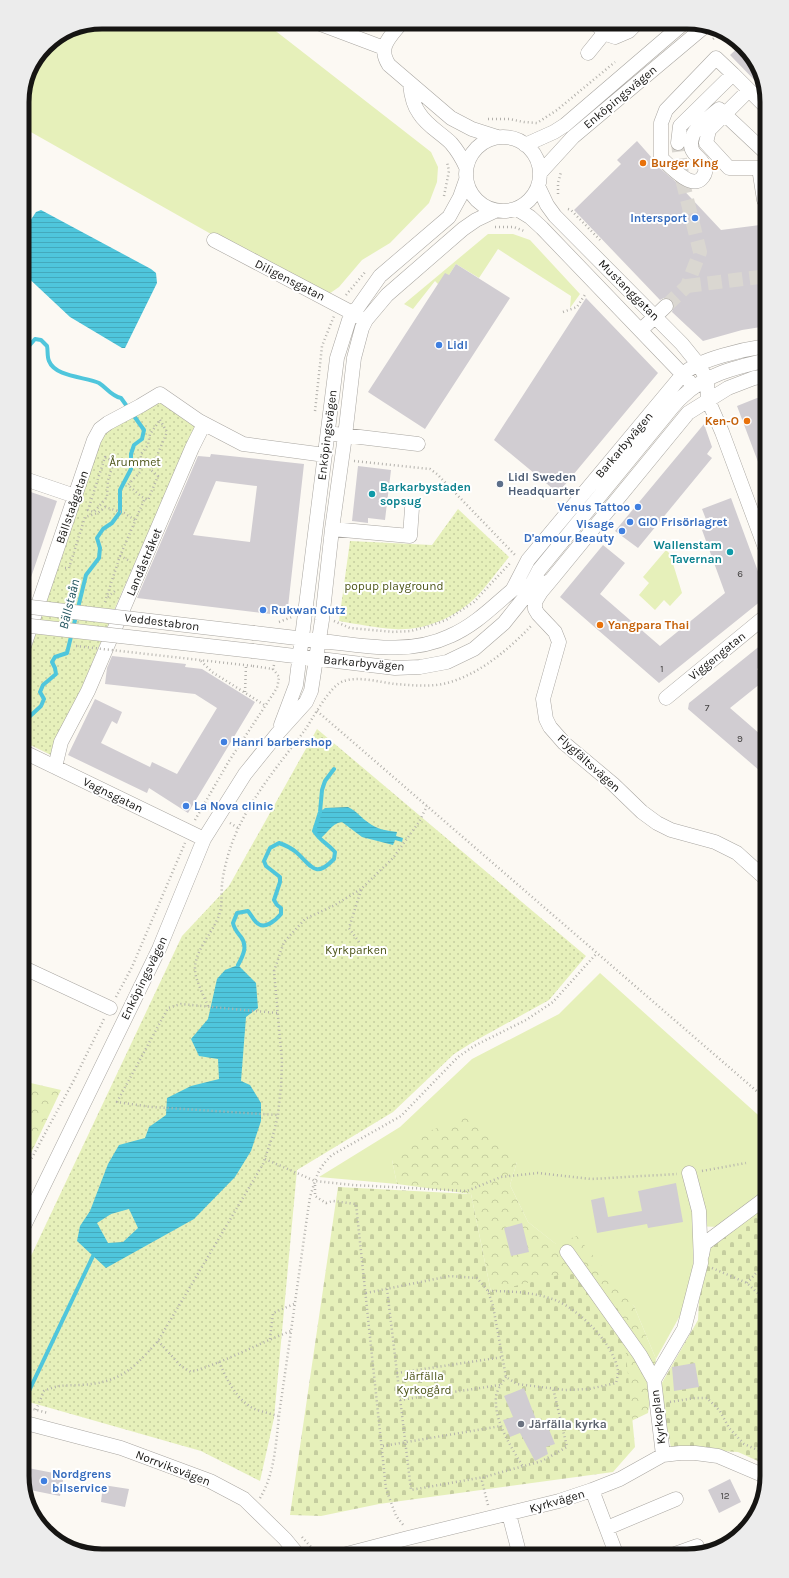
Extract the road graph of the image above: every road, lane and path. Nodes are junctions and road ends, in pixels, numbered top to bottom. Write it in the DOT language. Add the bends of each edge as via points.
graph roads {
  1 [pos="330,29"];
  2 [pos="396,29"];
  3 [pos="601,29"];
  4 [pos="631,29"];
  5 [pos="678,29"];
  6 [pos="700,30"];
  7 [pos="605,32"];
  8 [pos="716,36"];
  9 [pos="709,42"];
  10 [pos="384,53"];
  11 [pos="588,53"];
  12 [pos="621,57"];
  13 [pos="733,74"];
  14 [pos="410,84"];
  15 [pos="749,90"];
  16 [pos="760,101"];
  17 [pos="726,114"];
  18 [pos="484,119"];
  19 [pos="497,137"];
  20 [pos="678,143"];
  21 [pos="526,145"];
  22 [pos="760,147"];
  23 [pos="445,158"];
  24 [pos="760,168"];
  25 [pos="562,169"];
  26 [pos="541,172"];
  27 [pos="466,174"];
  28 [pos="538,186"];
  29 [pos="560,200"];
  30 [pos="441,201"];
  31 [pos="517,209"];
  32 [pos="495,211"];
  33 [pos="490,227"];
  34 [pos="528,232"];
  35 [pos="214,240"];
  36 [pos="587,291"];
  37 [pos="666,306"];
  38 [pos="563,312"];
  39 [pos="354,313"];
  40 [pos="655,316"];
  41 [pos="366,320"];
  42 [pos="641,330"];
  43 [pos="760,347"];
  44 [pos="760,362"];
  45 [pos="699,365"];
  46 [pos="683,374"];
  47 [pos="760,377"];
  48 [pos="707,380"];
  49 [pos="695,387"];
  50 [pos="708,400"];
  51 [pos="204,424"];
  52 [pos="328,433"];
  53 [pos="345,436"];
  54 [pos="418,444"];
  55 [pos="325,455"];
  56 [pos="105,457"];
  57 [pos="350,461"];
  58 [pos="29,480"];
  59 [pos="75,496"];
  60 [pos="145,498"];
  61 [pos="412,508"];
  62 [pos="135,520"];
  63 [pos="332,529"];
  64 [pos="760,534"];
  65 [pos="520,552"];
  66 [pos="516,556"];
  67 [pos="60,567"];
  68 [pos="551,580"];
  69 [pos="118,589"];
  70 [pos="518,594"];
  71 [pos="107,597"];
  72 [pos="105,602"];
  73 [pos="29,607"];
  74 [pos="333,614"];
  75 [pos="294,616"];
  76 [pos="29,617"];
  77 [pos="760,621"];
  78 [pos="280,622"];
  79 [pos="29,627"];
  80 [pos="522,636"];
  81 [pos="303,639"];
  82 [pos="319,641"];
  83 [pos="75,646"];
  84 [pos="300,657"];
  85 [pos="316,659"];
  86 [pos="201,661"];
  87 [pos="489,662"];
  88 [pos="246,666"];
  89 [pos="343,681"];
  90 [pos="245,692"];
  91 [pos="666,698"];
  92 [pos="266,706"];
  93 [pos="317,711"];
  94 [pos="278,733"];
  95 [pos="29,754"];
  96 [pos="55,767"];
  97 [pos="427,806"];
  98 [pos="190,832"];
  99 [pos="204,839"];
  100 [pos="760,874"];
  101 [pos="361,889"];
  102 [pos="359,942"];
  103 [pos="597,953"];
  104 [pos="29,969"];
  105 [pos="119,992"];
  106 [pos="208,1006"];
  107 [pos="110,1008"];
  108 [pos="276,1013"];
  109 [pos="102,1024"];
  110 [pos="760,1094"];
  111 [pos="278,1116"];
  112 [pos="265,1159"];
  113 [pos="29,1163"];
  114 [pos="746,1163"];
  115 [pos="689,1173"];
  116 [pos="315,1180"];
  117 [pos="760,1202"];
  118 [pos="29,1216"];
  119 [pos="566,1252"];
  120 [pos="701,1263"];
  121 [pos="760,1269"];
  122 [pos="747,1283"];
  123 [pos="387,1289"];
  124 [pos="488,1291"];
  125 [pos="366,1293"];
  126 [pos="760,1295"];
  127 [pos="295,1303"];
  128 [pos="291,1331"];
  129 [pos="270,1339"];
  130 [pos="158,1341"];
  131 [pos="503,1357"];
  132 [pos="219,1362"];
  133 [pos="397,1373"];
  134 [pos="506,1377"];
  135 [pos="654,1380"];
  136 [pos="500,1385"];
  137 [pos="553,1388"];
  138 [pos="400,1400"];
  139 [pos="657,1405"];
  140 [pos="36,1410"];
  141 [pos="278,1416"];
  142 [pos="29,1424"];
  143 [pos="501,1426"];
  144 [pos="404,1443"];
  145 [pos="383,1446"];
  146 [pos="760,1451"];
  147 [pos="663,1455"];
  148 [pos="523,1467"];
  149 [pos="760,1474"];
  150 [pos="484,1477"];
  151 [pos="592,1490"];
  152 [pos="260,1498"];
  153 [pos="676,1499"];
  154 [pos="509,1514"];
  155 [pos="491,1518"];
  156 [pos="607,1528"];
  157 [pos="408,1538"];
  158 [pos="697,1546"];
  159 [pos="293,1549"];
  160 [pos="366,1549"];
  161 [pos="518,1549"];
  162 [pos="614,1549"];
  163 [pos="689,1549"];
  1 -- 10 [label="street"];
  2 -- 10 [label="street" via="386,42"];
  3 -- 7 [label="street"];
  4 -- 7 [label="street" via="615,37"];
  5 -- 21 [label="street, Enköpingsvägen" via="565,125"];
  6 -- 26 [label="street, Enköpingsvägen" via="573,137"];
  7 -- 11 [label="street"];
  8 -- 9 [label="path"];
  10 -- 14 [label="street" via="389,65"];
  12 -- 18 [label="path" via="547,118 537,123"];
  13 -- 15 [label="street"];
  13 -- 17 [label="street" via="716,58 666,110 660,123 661,158 685,179 691,182 699,181 706,169 692,153 693,134 719,109"];
  13 -- 20 [label="street" via="680,126"];
  14 -- 19 [label="street" via="451,118 472,129"];
  14 -- 27 [label="street" via="418,113 457,151"];
  15 -- 16 [label="street"];
  15 -- 17 [label="street"];
  17 -- 22 [label="street"];
  17 -- 24 [label="street" via="709,130 706,143 729,168"];
  19 -- 21 [label="street" via="511,138"];
  19 -- 27 [label="street" via="478,146 469,158"];
  21 -- 26 [label="street" via="536,157"];
  23 -- 30 [label="path" via="449,171 447,188"];
  25 -- 29 [label="path" via="558,183"];
  26 -- 28 [label="street"];
  27 -- 32 [label="street" via="468,187 475,199"];
  27 -- 39 [label="street, Enköpingsvägen" via="460,197 450,217 380,276"];
  28 -- 31 [label="street" via="528,202"];
  28 -- 40 [label="street, Mustanggatan" via="555,216"];
  31 -- 32 [label="street"];
  31 -- 42 [label="street, Mustanggatan" via="542,228"];
  32 -- 41 [label="street, Enköpingsvägen" via="463,229 387,295"];
  33 -- 34 [label="path" via="514,227"];
  35 -- 39 [label="street, Diligensgatan"];
  36 -- 38 [label="path" via="577,307"];
  37 -- 40 [label="street"];
  39 -- 41 [label="street, Diligensgatan"];
  39 -- 52 [label="street, Enköpingsvägen" via="349,320 337,358"];
  40 -- 42 [label="street"];
  40 -- 45 [label="street, Mustanggatan"];
  41 -- 53 [label="street, Enköpingsvägen" via="354,358"];
  42 -- 46 [label="street, Mustanggatan"];
  43 -- 45 [label="street, Barkarbyvägen" via="732,353"];
  44 -- 48 [label="street, Barkarbyvägen" via="735,367"];
  45 -- 46 [label="street, Barkarbyvägen"];
  45 -- 48 [label="street, Mustanggatan"];
  46 -- 49 [label="street, Mustanggatan"];
  46 -- 70 [label="street, Barkarbyvägen" via="528,560"];
  47 -- 50 [label="street, Barkarbyvägen" via="728,388"];
  48 -- 49 [label="street, Barkarbyvägen"];
  48 -- 50 [label="street, Mustanggatan"];
  49 -- 50 [label="street, Mustanggatan"];
  49 -- 70 [label="street, Barkarbyvägen" via="682,396"];
  50 -- 64 [label="street, Mustanggatan"];
  50 -- 68 [label="street, Barkarbyvägen" via="688,413"];
  51 -- 55 [label="street" via="243,444"];
  51 -- 59 [label="street, Bällstaågatan" via="160,394 108,423 100,429 94,440"];
  51 -- 96 [label="street, Landåstråket" via="88,691 61,742"];
  52 -- 53 [label="street"];
  52 -- 55 [label="street, Enköpingsvägen"];
  53 -- 54 [label="street"];
  53 -- 63 [label="street, Enköpingsvägen"];
  55 -- 81 [label="street, Enköpingsvägen"];
  56 -- 56 [label="path" via="114,462 108,480 107,497 94,512 88,510"];
  57 -- 66 [label="path" via="430,469"];
  58 -- 59 [label="street"];
  59 -- 76 [label="street, Bällstaågatan"];
  60 -- 60 [label="path" via="128,485 140,472 141,454 160,420 167,432 151,470 158,476 148,500"];
  60 -- 62 [label="path"];
  61 -- 63 [label="street" via="410,536"];
  62 -- 67 [label="path" via="124,513 105,507 98,513 85,517 69,568"];
  62 -- 71 [label="path"];
  63 -- 82 [label="street, Enköpingsvägen"];
  65 -- 66 [label="path"];
  66 -- 74 [label="path" via="474,602 446,620 411,631 394,632 350,628 332,621"];
  68 -- 70 [label="street, Barkarbyvägen"];
  68 -- 100 [label="street, Flygfältsvägen" via="535,602 538,614 555,632 559,642 543,699 550,727 564,743 657,823 715,842 737,854"];
  69 -- 71 [label="path"];
  70 -- 82 [label="street, Barkarbyvägen" via="464,629 429,644 387,649"];
  70 -- 85 [label="street, Barkarbyvägen" via="504,623 474,649 447,662 420,668 396,668"];
  71 -- 72 [label="path"];
  73 -- 81 [label="street, Veddestabron, bridge"];
  75 -- 78 [label="path"];
  77 -- 91 [label="street, Viggengatan"];
  79 -- 84 [label="street, Veddestabron, bridge"];
  80 -- 87 [label="path"];
  81 -- 82 [label="street, Barkarbyvägen"];
  81 -- 84 [label="street, Enköpingsvägen"];
  82 -- 85 [label="street, Enköpingsvägen"];
  83 -- 86 [label="path, bridge"];
  84 -- 85 [label="street, Barkarbyvägen"];
  84 -- 94 [label="street, Enköpingsvägen" via="296,687"];
  85 -- 94 [label="street, Enköpingsvägen" via="311,691 306,702"];
  86 -- 88 [label="path, bridge"];
  86 -- 90 [label="path" via="212,672"];
  88 -- 90 [label="path"];
  88 -- 92 [label="path, bridge" via="273,669 279,678"];
  89 -- 93 [label="path" via="330,691"];
  90 -- 92 [label="path"];
  92 -- 98 [label="path" via="229,761"];
  93 -- 97 [label="path"];
  93 -- 106 [label="path" via="266,781 238,828 230,848 222,884 222,903 217,919 199,954 195,970"];
  94 -- 99 [label="street, Enköpingsvägen" via="245,774"];
  95 -- 96 [label="street, Vagnsgatan"];
  96 -- 98 [label="street, Vagnsgatan"];
  97 -- 101 [label="path" via="419,822 393,858"];
  97 -- 103 [label="path"];
  98 -- 99 [label="street, Vagnsgatan"];
  98 -- 105 [label="path"];
  99 -- 118 [label="street, Enköpingsvägen" via="159,949"];
  101 -- 102 [label="path" via="349,928"];
  101 -- 108 [label="path" via="305,920 284,942 274,971"];
  103 -- 110 [label="path"];
  103 -- 116 [label="path" via="553,1002 526,1020 458,1056 401,1116 332,1155 322,1164"];
  104 -- 107 [label="street"];
  106 -- 108 [label="path"];
  106 -- 111 [label="path" via="181,1004 168,1008 117,1102 151,1107"];
  108 -- 111 [label="path" via="282,1061"];
  109 -- 113 [label="path"];
  111 -- 112 [label="path"];
  112 -- 116 [label="path"];
  112 -- 130 [label="path"];
  114 -- 115 [label="path"];
  115 -- 116 [label="path" via="591,1179 538,1173 501,1177 467,1191 353,1185"];
  115 -- 120 [label="street" via="699,1211"];
  116 -- 125 [label="path" via="315,1196 326,1203 333,1201 356,1204"];
  116 -- 127 [label="path" via="310,1197"];
  117 -- 120 [label="street" via="704,1244"];
  119 -- 135 [label="street" via="640,1355"];
  120 -- 122 [label="path"];
  120 -- 135 [label="street" via="684,1329"];
  121 -- 122 [label="path"];
  122 -- 126 [label="path"];
  123 -- 124 [label="path" via="450,1276 465,1276 477,1278"];
  123 -- 125 [label="path"];
  123 -- 133 [label="path"];
  124 -- 131 [label="path"];
  124 -- 137 [label="path" via="516,1291 555,1300 586,1320 610,1349 618,1371 616,1383 589,1389"];
  125 -- 145 [label="path"];
  127 -- 128 [label="path"];
  127 -- 129 [label="path" via="273,1313"];
  128 -- 129 [label="path"];
  128 -- 141 [label="path"];
  129 -- 132 [label="path"];
  130 -- 132 [label="path" via="181,1366 191,1372"];
  130 -- 140 [label="path" via="127,1373 101,1383 57,1385 44,1391"];
  131 -- 133 [label="path"];
  131 -- 134 [label="path"];
  132 -- 141 [label="path" via="242,1400 256,1410"];
  133 -- 138 [label="path"];
  134 -- 136 [label="path"];
  134 -- 137 [label="path" via="517,1384"];
  135 -- 139 [label="street, Kyrkoplan"];
  136 -- 138 [label="path"];
  136 -- 143 [label="path" via="496,1396"];
  137 -- 148 [label="path" via="567,1447 542,1461"];
  138 -- 144 [label="path"];
  139 -- 146 [label="path" via="707,1398 744,1444"];
  139 -- 147 [label="street, Kyrkoplan"];
  141 -- 152 [label="path" via="272,1469"];
  142 -- 159 [label="street, Norrviksvägen" via="120,1448 210,1482 244,1499"];
  143 -- 144 [label="path"];
  143 -- 148 [label="path"];
  144 -- 145 [label="path"];
  144 -- 150 [label="path" via="411,1490"];
  145 -- 157 [label="path" via="386,1489"];
  147 -- 149 [label="street, Kyrkvägen" via="695,1453 718,1456"];
  147 -- 151 [label="street, Kyrkvägen" via="620,1479"];
  148 -- 150 [label="path"];
  150 -- 155 [label="path" via="482,1481"];
  151 -- 154 [label="street, Kyrkvägen"];
  151 -- 156 [label="street"];
  153 -- 156 [label="street"];
  154 -- 155 [label="street, Kyrkvägen"];
  154 -- 161 [label="street"];
  155 -- 157 [label="street, Kyrkvägen"];
  156 -- 162 [label="street"];
  157 -- 160 [label="street, Kyrkvägen"];
  158 -- 163 [label="street"];
}
